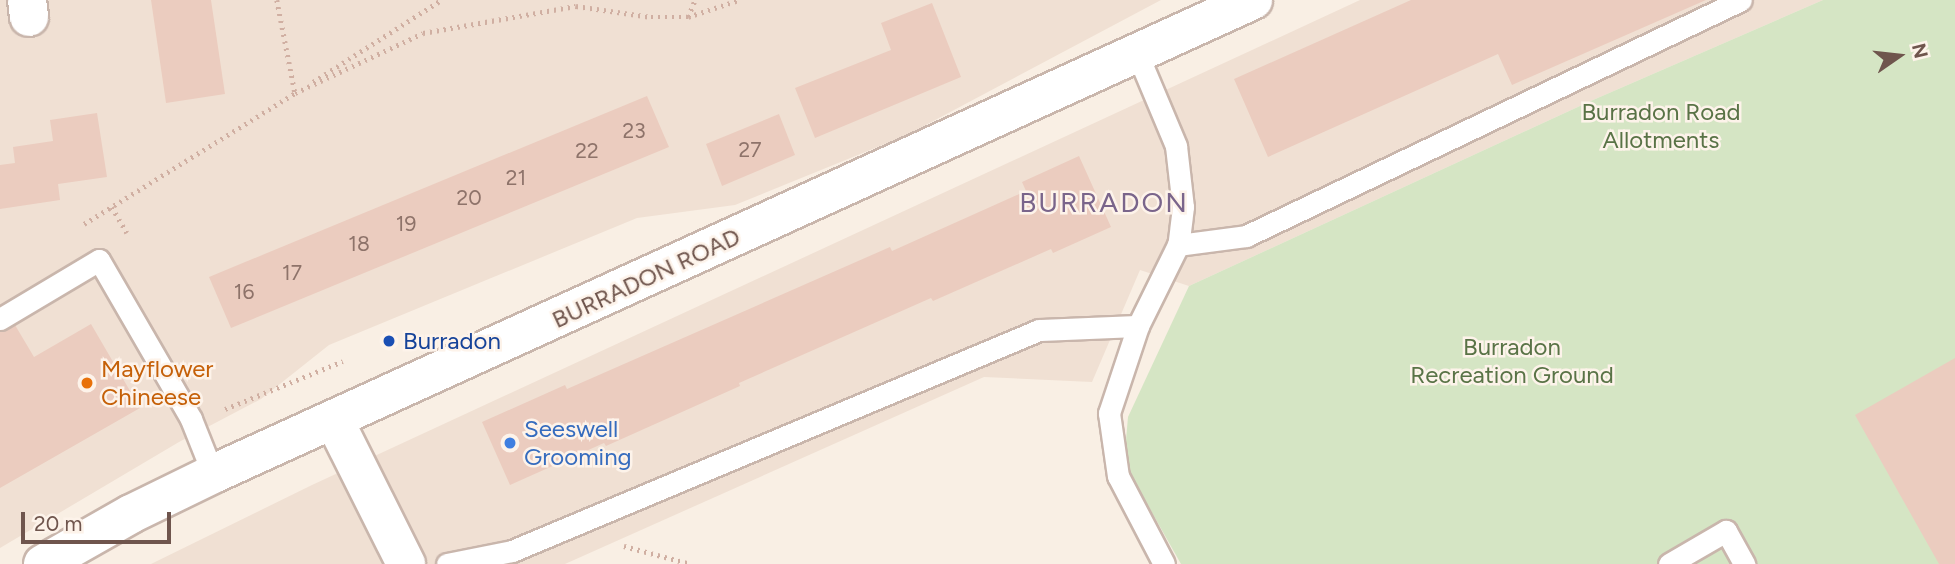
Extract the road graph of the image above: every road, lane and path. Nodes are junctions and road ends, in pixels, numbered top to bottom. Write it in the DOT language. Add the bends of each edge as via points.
graph roads {
  1 [pos="277,0"];
  2 [pos="441,0"];
  3 [pos="695,0"];
  4 [pos="739,0"];
  5 [pos="1253,0"];
  6 [pos="1741,0"];
  7 [pos="688,17"];
  8 [pos="1137,53"];
  9 [pos="295,93"];
  10 [pos="112,207"];
  11 [pos="78,227"];
  12 [pos="132,243"];
  13 [pos="1178,245"];
  14 [pos="0,319"];
  15 [pos="1139,326"];
  16 [pos="353,357"];
  17 [pos="219,398"];
  18 [pos="334,420"];
  19 [pos="213,474"];
  20 [pos="43,564"];
  21 [pos="406,564"];
  22 [pos="447,564"];
  23 [pos="1164,564"];
  24 [pos="1669,564"];
  25 [pos="1744,564"];
  1 -- 9 [label="path"];
  2 -- 9 [label="path"];
  3 -- 7 [label="path"];
  4 -- 7 [label="path"];
  5 -- 8 [label="main road, BURRADON ROAD"];
  6 -- 13 [label="lane" via="1246,236"];
  7 -- 9 [label="path" via="651,17 576,6 423,33"];
  8 -- 13 [label="lane" via="1176,146 1182,207"];
  8 -- 18 [label="main road, BURRADON ROAD"];
  9 -- 10 [label="path"];
  10 -- 11 [label="path"];
  10 -- 12 [label="path"];
  13 -- 15 [label="lane"];
  14 -- 19 [label="lane" via="99,260 191,419"];
  15 -- 22 [label="lane" via="1039,330 512,551"];
  15 -- 23 [label="lane" via="1109,413 1118,476"];
  16 -- 17 [label="path" via="225,410"];
  18 -- 19 [label="main road, BURRADON ROAD"];
  18 -- 21 [label="main road"];
  19 -- 20 [label="main road, BURRADON ROAD"];
  24 -- 25 [label="lane" via="1726,531"];
}
